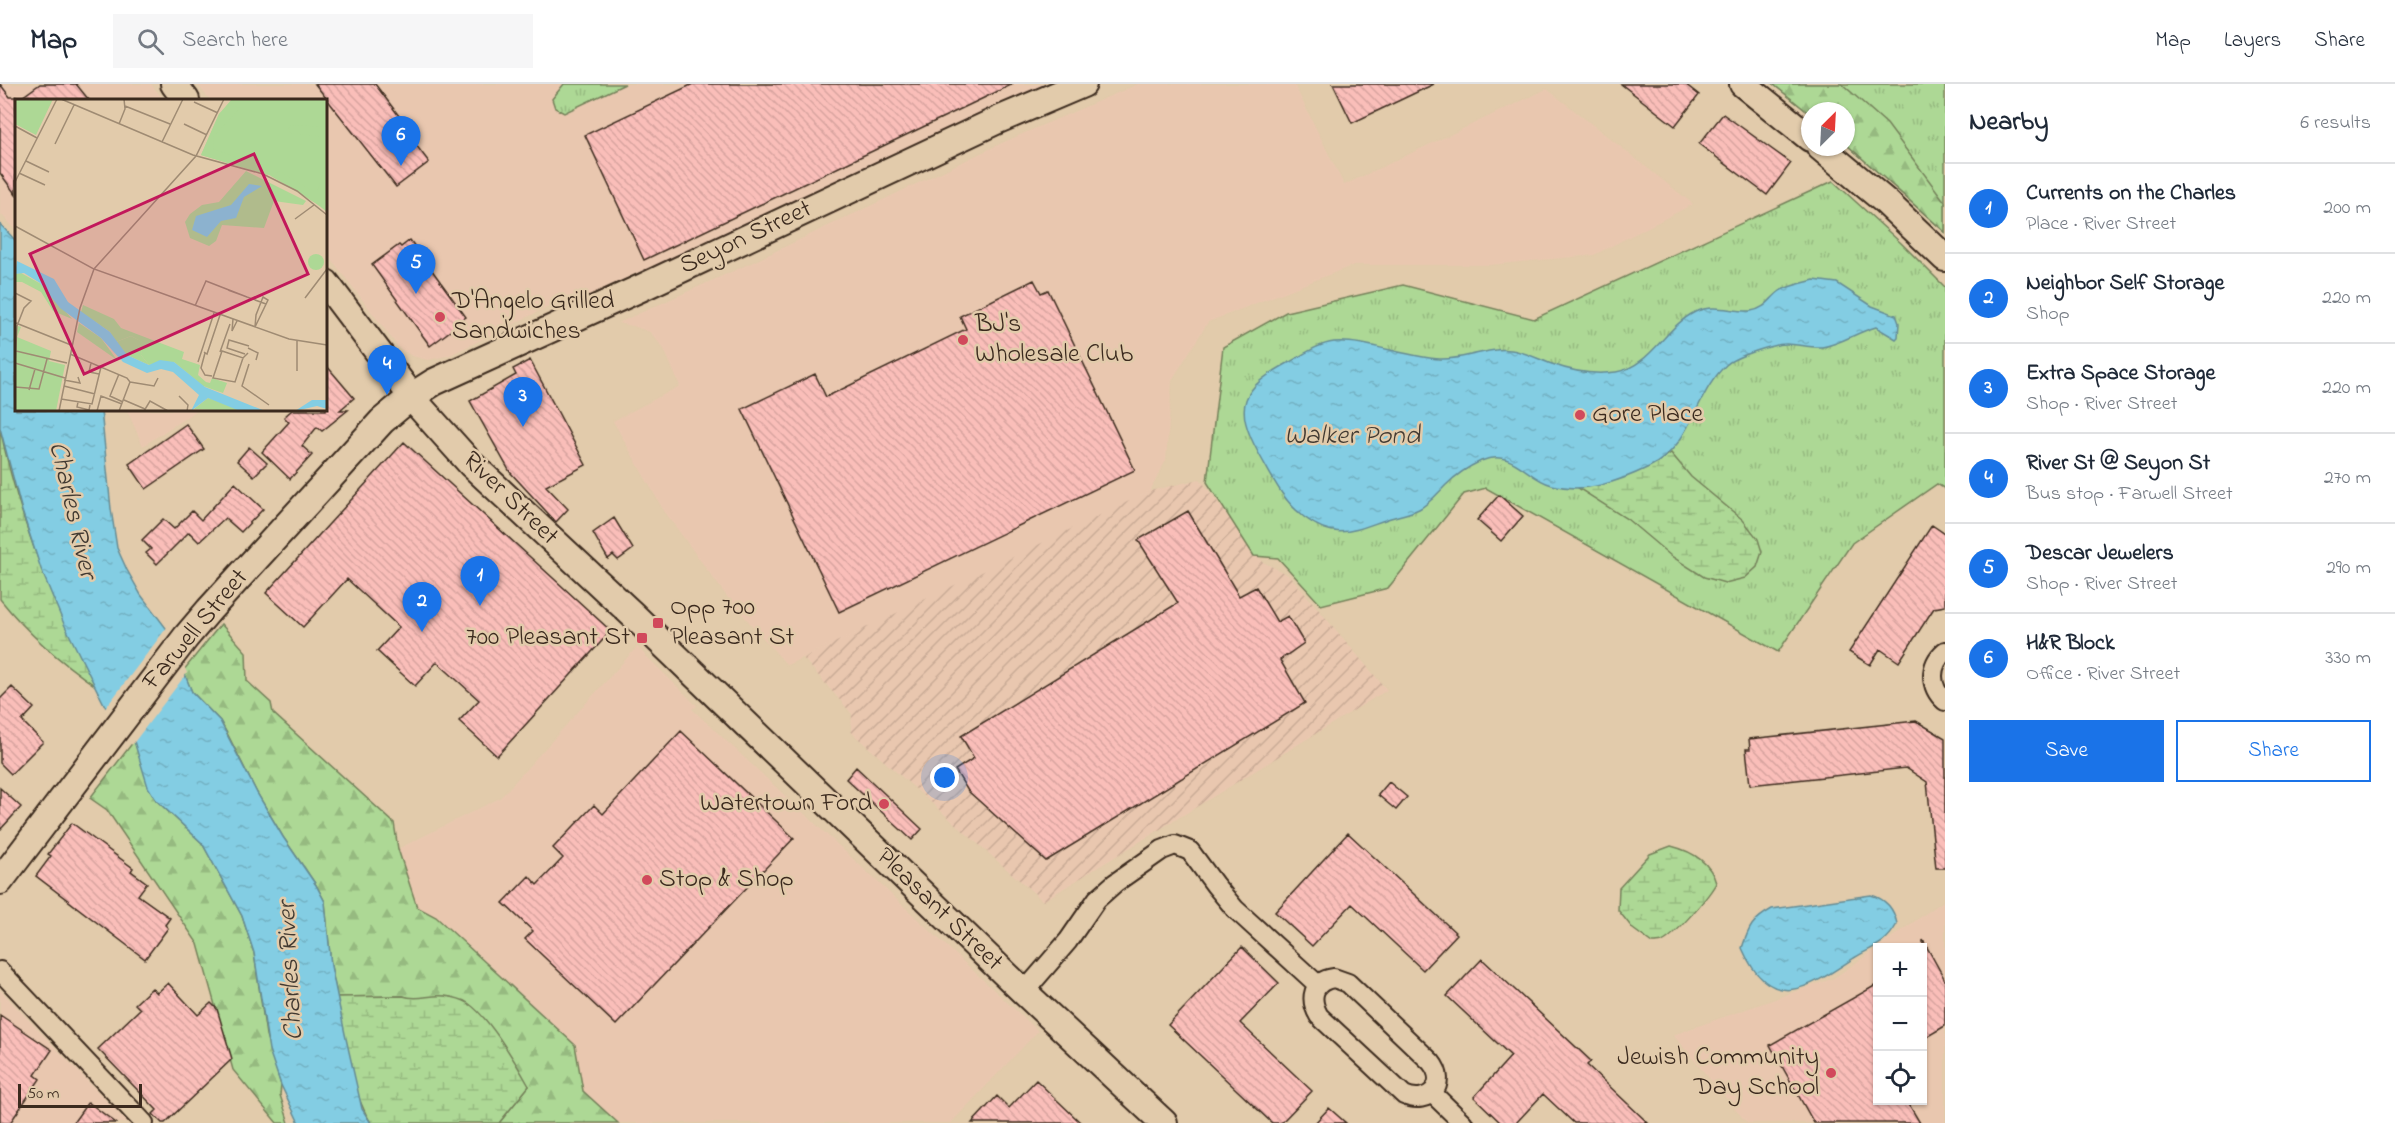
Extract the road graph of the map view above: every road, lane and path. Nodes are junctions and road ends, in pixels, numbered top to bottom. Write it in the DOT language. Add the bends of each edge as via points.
graph roads {
  1 [pos="174,84"];
  2 [pos="1083,84"];
  3 [pos="1743,84"];
  4 [pos="185,99"];
  5 [pos="1801,131"];
  6 [pos="1831,156"];
  7 [pos="1945,258"];
  8 [pos="327,284"];
  9 [pos="412,396"];
  10 [pos="1945,651"];
  11 [pos="716,695"];
  12 [pos="1945,701"];
  13 [pos="2,873"];
  14 [pos="0,971"];
  15 [pos="1318,985"];
  16 [pos="1024,992"];
  17 [pos="1432,1093"];
  18 [pos="144,1123"];
  19 [pos="1164,1123"];
  20 [pos="1463,1123"];
  1 -- 4 [label="street"];
  2 -- 9 [label="street, Seyon Street" via="434,382"];
  3 -- 5 [label="street"];
  6 -- 7 [label="street"];
  8 -- 9 [label="street, River Street"];
  9 -- 11 [label="street, River Street" via="471,464"];
  9 -- 13 [label="street, Farwell Street" via="382,421 186,637"];
  10 -- 12 [label="street" via="1936,661 1933,679"];
  11 -- 16 [label="street, Pleasant Street"];
  14 -- 18 [label="street"];
  15 -- 16 [label="street" via="1235,909 1190,851 1176,845 1168,846 1106,891"];
  15 -- 17 [label="street" via="1312,999 1319,1016 1404,1095 1418,1099"];
  15 -- 17 [label="street" via="1334,978 1348,983 1435,1067 1438,1076"];
  16 -- 19 [label="street, Pleasant Street"];
  17 -- 20 [label="street"];
}
